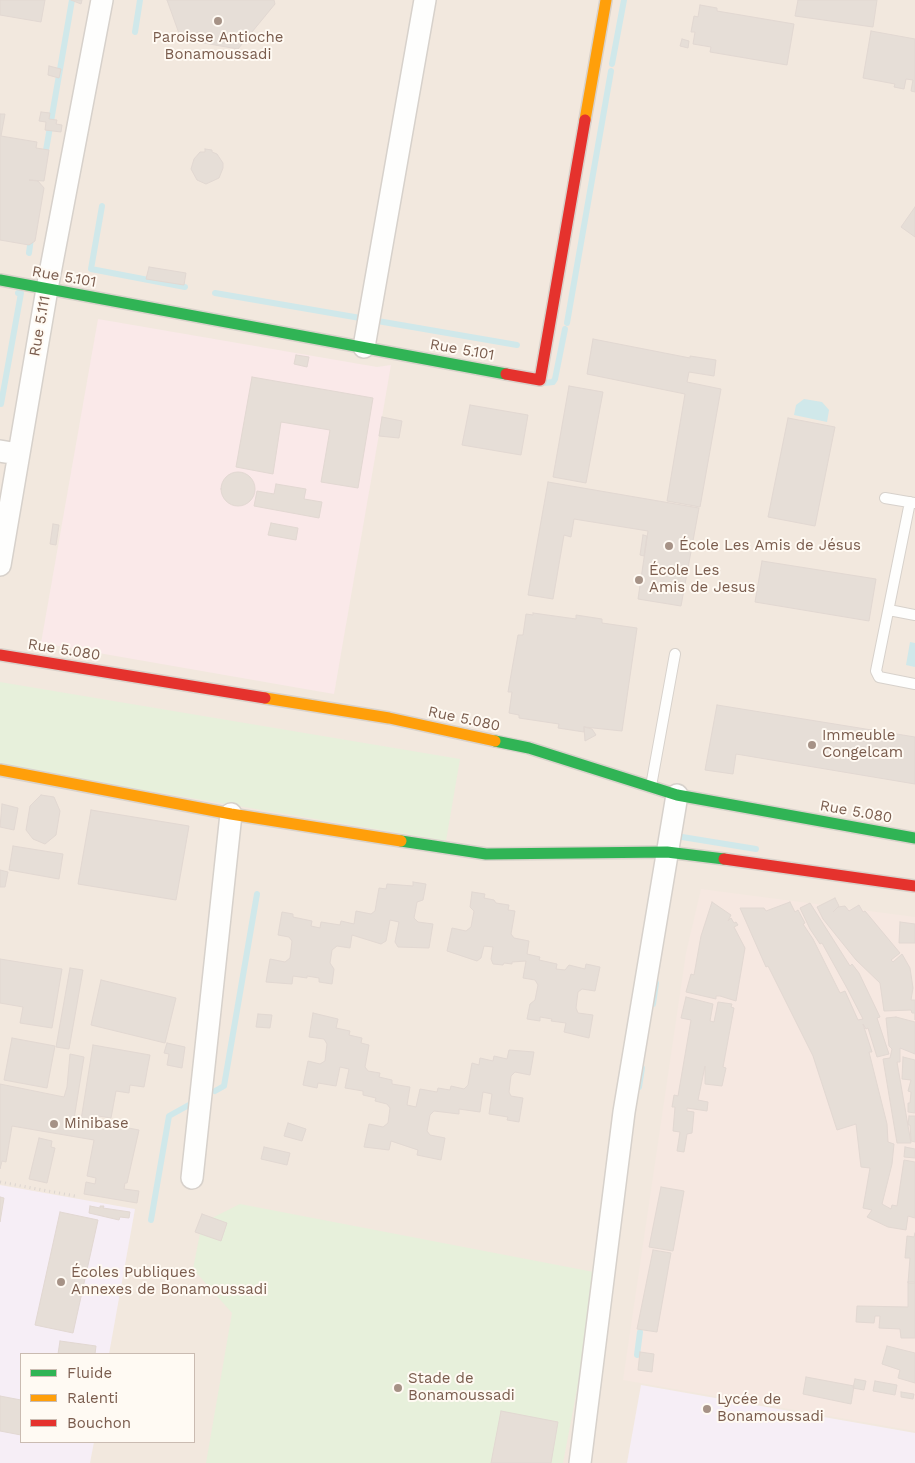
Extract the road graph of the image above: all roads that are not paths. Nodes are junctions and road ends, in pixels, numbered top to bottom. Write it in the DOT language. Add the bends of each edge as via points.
graph roads {
  1 [pos="102,0"];
  2 [pos="426,0"];
  3 [pos="606,0"];
  4 [pos="0,280"];
  5 [pos="47,289"];
  6 [pos="364,347"];
  7 [pos="9,453"];
  8 [pos="885,498"];
  9 [pos="912,502"];
  10 [pos="0,565"];
  11 [pos="889,610"];
  12 [pos="915,615"];
  13 [pos="675,654"];
  14 [pos="0,656"];
  15 [pos="915,684"];
  16 [pos="0,770"];
  17 [pos="651,786"];
  18 [pos="677,796"];
  19 [pos="231,814"];
  20 [pos="915,838"];
  21 [pos="667,852"];
  22 [pos="915,886"];
  23 [pos="192,1178"];
  24 [pos="580,1463"];
  1 -- 5 [label="street, Rue 5.111"];
  2 -- 6 [label="street"];
  3 -- 6 [label="main road, Rue 5.101" via="540,380"];
  4 -- 5 [label="main road, Rue 5.101"];
  5 -- 6 [label="main road, Rue 5.101"];
  5 -- 7 [label="street, Rue 5.111"];
  7 -- 10 [label="street, Rue 5.111"];
  8 -- 9 [label="lane"];
  9 -- 11 [label="lane"];
  11 -- 12 [label="lane"];
  11 -- 15 [label="lane" via="876,671 879,677"];
  13 -- 17 [label="lane"];
  14 -- 17 [label="main road, Rue 5.080" via="389,718 529,748"];
  16 -- 19 [label="main road"];
  17 -- 18 [label="main road, Rue 5.080"];
  18 -- 20 [label="main road, Rue 5.080"];
  18 -- 21 [label="street"];
  19 -- 21 [label="main road" via="486,854"];
  19 -- 23 [label="street"];
  21 -- 22 [label="main road"];
  21 -- 24 [label="street" via="624,1112"];
}
